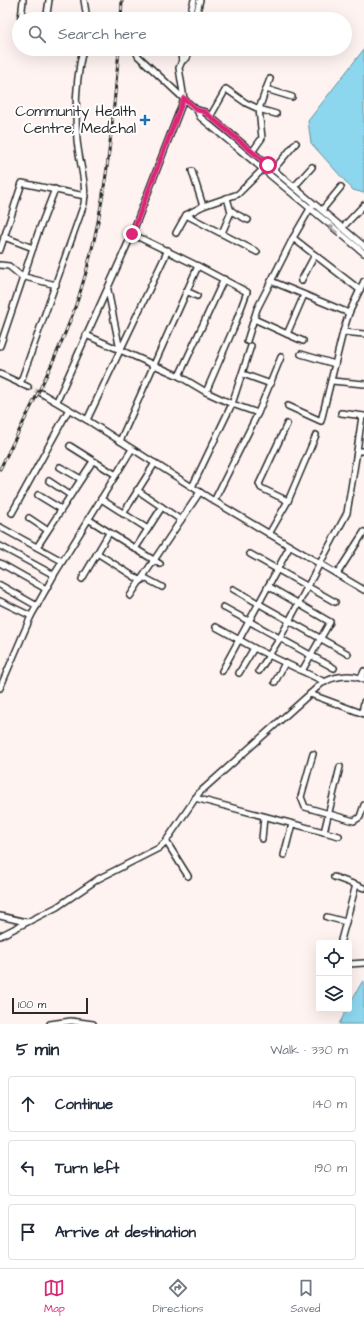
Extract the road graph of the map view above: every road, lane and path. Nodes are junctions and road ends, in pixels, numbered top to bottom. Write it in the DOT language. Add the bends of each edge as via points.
graph roads {
  1 [pos="23,0"];
  2 [pos="49,0"];
  3 [pos="84,0"];
  4 [pos="194,0"];
  5 [pos="200,0"];
  6 [pos="22,12"];
  7 [pos="47,12"];
  8 [pos="86,12"];
  9 [pos="191,12"];
  10 [pos="197,12"];
  11 [pos="81,56"];
  12 [pos="138,56"];
  13 [pos="181,56"];
  14 [pos="187,56"];
  15 [pos="182,61"];
  16 [pos="270,79"];
  17 [pos="266,89"];
  18 [pos="292,97"];
  19 [pos="184,98"];
  20 [pos="259,109"];
  21 [pos="197,110"];
  22 [pos="276,114"];
  23 [pos="210,117"];
  24 [pos="296,143"];
  25 [pos="252,152"];
  26 [pos="265,167"];
  27 [pos="312,167"];
  28 [pos="273,170"];
  29 [pos="192,171"];
  30 [pos="294,187"];
  31 [pos="341,187"];
  32 [pos="55,189"];
  33 [pos="85,196"];
  34 [pos="226,198"];
  35 [pos="313,203"];
  36 [pos="364,205"];
  37 [pos="203,206"];
  38 [pos="232,210"];
  39 [pos="310,210"];
  40 [pos="322,210"];
  41 [pos="186,215"];
  42 [pos="248,220"];
  43 [pos="342,228"];
  44 [pos="176,233"];
  45 [pos="222,233"];
  46 [pos="132,234"];
  47 [pos="4,237"];
  48 [pos="293,238"];
  49 [pos="364,246"];
  50 [pos="33,248"];
  51 [pos="0,250"];
  52 [pos="168,250"];
  53 [pos="257,252"];
  54 [pos="364,253"];
  55 [pos="315,255"];
  56 [pos="0,264"];
  57 [pos="198,266"];
  58 [pos="24,277"];
  59 [pos="224,279"];
  60 [pos="270,281"];
  61 [pos="301,281"];
  62 [pos="364,281"];
  63 [pos="56,286"];
  64 [pos="108,290"];
  65 [pos="360,290"];
  66 [pos="186,291"];
  67 [pos="304,295"];
  68 [pos="197,296"];
  69 [pos="349,313"];
  70 [pos="254,319"];
  71 [pos="343,332"];
  72 [pos="86,334"];
  73 [pos="287,334"];
  74 [pos="364,334"];
  75 [pos="303,340"];
  76 [pos="247,341"];
  77 [pos="0,346"];
  78 [pos="251,346"];
  79 [pos="120,350"];
  80 [pos="301,354"];
  81 [pos="281,357"];
  82 [pos="153,364"];
  83 [pos="335,364"];
  84 [pos="242,374"];
  85 [pos="0,375"];
  86 [pos="179,376"];
  87 [pos="332,381"];
  88 [pos="20,384"];
  89 [pos="271,384"];
  90 [pos="364,384"];
  91 [pos="28,387"];
  92 [pos="206,392"];
  93 [pos="41,393"];
  94 [pos="57,401"];
  95 [pos="232,404"];
  96 [pos="288,406"];
  97 [pos="69,409"];
  98 [pos="258,413"];
  99 [pos="341,413"];
  100 [pos="363,416"];
  101 [pos="88,420"];
  102 [pos="287,424"];
  103 [pos="316,435"];
  104 [pos="120,441"];
  105 [pos="70,446"];
  106 [pos="132,449"];
  107 [pos="357,451"];
  108 [pos="364,451"];
  109 [pos="93,460"];
  110 [pos="155,464"];
  111 [pos="60,467"];
  112 [pos="116,475"];
  113 [pos="81,479"];
  114 [pos="49,481"];
  115 [pos="192,487"];
  116 [pos="137,490"];
  117 [pos="200,492"];
  118 [pos="38,495"];
  119 [pos="70,495"];
  120 [pos="101,499"];
  121 [pos="214,501"];
  122 [pos="288,501"];
  123 [pos="162,507"];
  124 [pos="61,509"];
  125 [pos="12,513"];
  126 [pos="123,514"];
  127 [pos="29,518"];
  128 [pos="88,519"];
  129 [pos="181,520"];
  130 [pos="0,527"];
  131 [pos="148,528"];
  132 [pos="48,530"];
  133 [pos="364,532"];
  134 [pos="110,533"];
  135 [pos="269,534"];
  136 [pos="0,546"];
  137 [pos="290,546"];
  138 [pos="37,547"];
  139 [pos="135,548"];
  140 [pos="97,553"];
  141 [pos="250,554"];
  142 [pos="154,560"];
  143 [pos="62,561"];
  144 [pos="0,563"];
  145 [pos="160,564"];
  146 [pos="320,564"];
  147 [pos="277,570"];
  148 [pos="54,574"];
  149 [pos="337,574"];
  150 [pos="82,579"];
  151 [pos="142,579"];
  152 [pos="0,586"];
  153 [pos="162,586"];
  154 [pos="268,586"];
  155 [pos="307,586"];
  156 [pos="46,589"];
  157 [pos="233,589"];
  158 [pos="364,590"];
  159 [pos="130,596"];
  160 [pos="0,602"];
  161 [pos="335,602"];
  162 [pos="258,603"];
  163 [pos="298,604"];
  164 [pos="37,606"];
  165 [pos="223,607"];
  166 [pos="31,616"];
  167 [pos="249,621"];
  168 [pos="289,621"];
  169 [pos="216,627"];
  170 [pos="280,638"];
  171 [pos="319,638"];
  172 [pos="240,640"];
  173 [pos="254,648"];
  174 [pos="348,654"];
  175 [pos="310,655"];
  176 [pos="270,656"];
  177 [pos="285,663"];
  178 [pos="334,668"];
  179 [pos="0,670"];
  180 [pos="222,671"];
  181 [pos="259,671"];
  182 [pos="302,671"];
  183 [pos="364,671"];
  184 [pos="6,672"];
  185 [pos="239,673"];
  186 [pos="363,679"];
  187 [pos="275,682"];
  188 [pos="325,682"];
  189 [pos="0,688"];
  190 [pos="310,694"];
  191 [pos="364,702"];
  192 [pos="363,713"];
  193 [pos="312,754"];
  194 [pos="340,767"];
  195 [pos="195,798"];
  196 [pos="364,805"];
  197 [pos="328,814"];
  198 [pos="264,817"];
  199 [pos="292,824"];
  200 [pos="324,832"];
  201 [pos="339,836"];
  202 [pos="262,839"];
  203 [pos="166,841"];
  204 [pos="284,855"];
  205 [pos="188,876"];
  206 [pos="334,877"];
  207 [pos="356,885"];
  208 [pos="364,888"];
  209 [pos="0,916"];
  210 [pos="327,917"];
  211 [pos="26,922"];
  212 [pos="346,922"];
  213 [pos="0,936"];
  214 [pos="341,940"];
  215 [pos="364,963"];
  216 [pos="352,964"];
  217 [pos="50,1024"];
  218 [pos="93,1024"];
  1 -- 6 [label="street"];
  2 -- 7 [label="street"];
  3 -- 8 [label="street"];
  4 -- 9 [label="street"];
  5 -- 10 [label="street"];
  11 -- 33 [label="street" via="78,71 77,140"];
  12 -- 19 [label="street"];
  13 -- 15 [label="street"];
  14 -- 15 [label="street"];
  15 -- 19 [label="street" via="180,68"];
  16 -- 17 [label="street"];
  17 -- 18 [label="street"];
  17 -- 20 [label="street"];
  19 -- 21 [label="street"];
  19 -- 46 [label="street"];
  20 -- 22 [label="street"];
  20 -- 23 [label="street" via="226,89"];
  20 -- 25 [label="street" via="262,138"];
  21 -- 23 [label="street"];
  21 -- 26 [label="street" via="200,117"];
  23 -- 25 [label="street"];
  24 -- 28 [label="street"];
  25 -- 26 [label="street"];
  26 -- 28 [label="street"];
  26 -- 34 [label="street" via="238,194"];
  26 -- 39 [label="street"];
  27 -- 30 [label="street"];
  28 -- 30 [label="street"];
  29 -- 37 [label="street"];
  30 -- 35 [label="street"];
  31 -- 40 [label="street"];
  32 -- 33 [label="street"];
  32 -- 47 [label="street" via="22,183"];
  32 -- 50 [label="street"];
  33 -- 63 [label="street"];
  34 -- 37 [label="street"];
  34 -- 38 [label="street"];
  35 -- 39 [label="street"];
  35 -- 40 [label="street"];
  36 -- 43 [label="street"];
  37 -- 41 [label="street"];
  38 -- 42 [label="street"];
  38 -- 45 [label="street"];
  39 -- 48 [label="street"];
  54 -- 39 [label="street, one-way"];
  40 -- 43 [label="street"];
  41 -- 44 [label="street"];
  41 -- 45 [label="street"];
  43 -- 49 [label="street"];
  45 -- 53 [label="street"];
  46 -- 52 [label="street"];
  46 -- 64 [label="street"];
  47 -- 50 [label="street"];
  47 -- 51 [label="street"];
  48 -- 55 [label="street"];
  48 -- 60 [label="street"];
  50 -- 58 [label="street"];
  52 -- 57 [label="street"];
  52 -- 79 [label="street"];
  55 -- 61 [label="street"];
  55 -- 65 [label="street"];
  56 -- 58 [label="street" via="9,266"];
  57 -- 59 [label="street"];
  57 -- 66 [label="street"];
  58 -- 63 [label="street"];
  58 -- 77 [label="street"];
  59 -- 86 [label="street"];
  59 -- 92 [label="street" via="247,292"];
  60 -- 67 [label="street"];
  60 -- 70 [label="street"];
  62 -- 65 [label="street"];
  63 -- 88 [label="street"];
  64 -- 72 [label="street"];
  64 -- 79 [label="street"];
  65 -- 69 [label="street"];
  66 -- 68 [label="street"];
  66 -- 82 [label="street"];
  67 -- 69 [label="street"];
  67 -- 73 [label="street"];
  69 -- 71 [label="street"];
  70 -- 73 [label="street"];
  70 -- 76 [label="street"];
  71 -- 74 [label="street"];
  71 -- 83 [label="street"];
  72 -- 79 [label="street"];
  72 -- 94 [label="street"];
  73 -- 75 [label="street"];
  78 -- 84 [label="street"];
  79 -- 82 [label="street"];
  79 -- 101 [label="street"];
  80 -- 83 [label="street"];
  81 -- 89 [label="street"];
  82 -- 86 [label="street"];
  82 -- 104 [label="street"];
  83 -- 87 [label="street"];
  84 -- 89 [label="street"];
  84 -- 95 [label="street"];
  85 -- 88 [label="street"];
  86 -- 92 [label="street"];
  87 -- 90 [label="street"];
  87 -- 96 [label="street" via="321,421"];
  88 -- 91 [label="street"];
  89 -- 98 [label="street"];
  92 -- 95 [label="street"];
  93 -- 94 [label="street"];
  94 -- 97 [label="street"];
  95 -- 98 [label="street"];
  95 -- 115 [label="street"];
  97 -- 101 [label="street"];
  97 -- 125 [label="street"];
  98 -- 121 [label="street"];
  99 -- 100 [label="street"];
  100 -- 107 [label="street"];
  101 -- 104 [label="street"];
  102 -- 122 [label="street" via="259,484 261,488"];
  103 -- 122 [label="street"];
  104 -- 106 [label="street"];
  105 -- 109 [label="street"];
  106 -- 110 [label="street"];
  106 -- 112 [label="street"];
  107 -- 108 [label="street"];
  107 -- 146 [label="street" via="347,512"];
  109 -- 112 [label="street"];
  109 -- 113 [label="street"];
  110 -- 115 [label="street"];
  110 -- 116 [label="street"];
  111 -- 113 [label="street"];
  112 -- 120 [label="street"];
  113 -- 119 [label="street"];
  114 -- 119 [label="street"];
  115 -- 117 [label="street"];
  116 -- 123 [label="street"];
  116 -- 126 [label="street"];
  117 -- 121 [label="street"];
  117 -- 129 [label="street"];
  118 -- 124 [label="street"];
  119 -- 124 [label="street"];
  120 -- 126 [label="street"];
  120 -- 128 [label="street"];
  121 -- 135 [label="street"];
  122 -- 135 [label="street"];
  123 -- 129 [label="street"];
  123 -- 131 [label="street"];
  124 -- 132 [label="street"];
  126 -- 131 [label="street"];
  127 -- 132 [label="street"];
  128 -- 134 [label="street"];
  128 -- 143 [label="street"];
  129 -- 142 [label="street"];
  130 -- 138 [label="street"];
  131 -- 139 [label="street"];
  132 -- 138 [label="street"];
  133 -- 149 [label="street"];
  134 -- 139 [label="street"];
  134 -- 140 [label="street"];
  135 -- 137 [label="street"];
  136 -- 148 [label="street"];
  137 -- 146 [label="street"];
  137 -- 147 [label="street"];
  138 -- 143 [label="street"];
  139 -- 142 [label="street"];
  140 -- 150 [label="street"];
  140 -- 151 [label="street"];
  141 -- 147 [label="street"];
  142 -- 145 [label="street"];
  142 -- 151 [label="street"];
  143 -- 148 [label="street"];
  144 -- 156 [label="street"];
  146 -- 149 [label="street"];
  146 -- 155 [label="street"];
  147 -- 154 [label="street"];
  147 -- 155 [label="street"];
  148 -- 156 [label="street"];
  149 -- 158 [label="street"];
  151 -- 153 [label="street"];
  151 -- 159 [label="street"];
  152 -- 164 [label="street"];
  154 -- 162 [label="street"];
  154 -- 163 [label="street"];
  155 -- 161 [label="street"];
  155 -- 163 [label="street"];
  156 -- 164 [label="street"];
  157 -- 162 [label="street"];
  160 -- 166 [label="street"];
  162 -- 167 [label="street"];
  162 -- 168 [label="street"];
  163 -- 168 [label="street"];
  163 -- 171 [label="street" via="330,622"];
  164 -- 166 [label="street"];
  165 -- 167 [label="street"];
  166 -- 184 [label="street"];
  167 -- 170 [label="street"];
  167 -- 172 [label="street"];
  168 -- 170 [label="street"];
  168 -- 171 [label="street"];
  169 -- 172 [label="street"];
  170 -- 175 [label="street"];
  170 -- 176 [label="street"];
  171 -- 174 [label="street"];
  171 -- 175 [label="street"];
  172 -- 173 [label="street"];
  172 -- 180 [label="street"];
  173 -- 176 [label="street"];
  173 -- 185 [label="street"];
  175 -- 178 [label="street"];
  175 -- 182 [label="street"];
  176 -- 177 [label="street"];
  176 -- 181 [label="street"];
  177 -- 182 [label="street"];
  177 -- 187 [label="street"];
  179 -- 184 [label="street"];
  182 -- 188 [label="street"];
  183 -- 186 [label="street"];
  184 -- 189 [label="street"];
  186 -- 188 [label="street" via="341,676"];
  188 -- 190 [label="street"];
  190 -- 192 [label="street"];
  190 -- 195 [label="street"];
  191 -- 192 [label="street"];
  193 -- 197 [label="street" via="301,800 305,807"];
  194 -- 197 [label="street"];
  195 -- 198 [label="street"];
  195 -- 203 [label="street"];
  196 -- 197 [label="street" via="360,817 354,821"];
  197 -- 200 [label="street"];
  198 -- 199 [label="street"];
  198 -- 202 [label="street"];
  199 -- 200 [label="street"];
  199 -- 204 [label="street"];
  200 -- 201 [label="street"];
  203 -- 205 [label="street"];
  203 -- 211 [label="street" via="155,851 93,882 57,907"];
  206 -- 207 [label="street"];
  207 -- 208 [label="street"];
  207 -- 212 [label="street"];
  209 -- 211 [label="street"];
  210 -- 212 [label="street"];
  211 -- 213 [label="street"];
  212 -- 214 [label="street"];
  215 -- 216 [label="street"];
  217 -- 218 [label="street" via="71,1021"];
}
